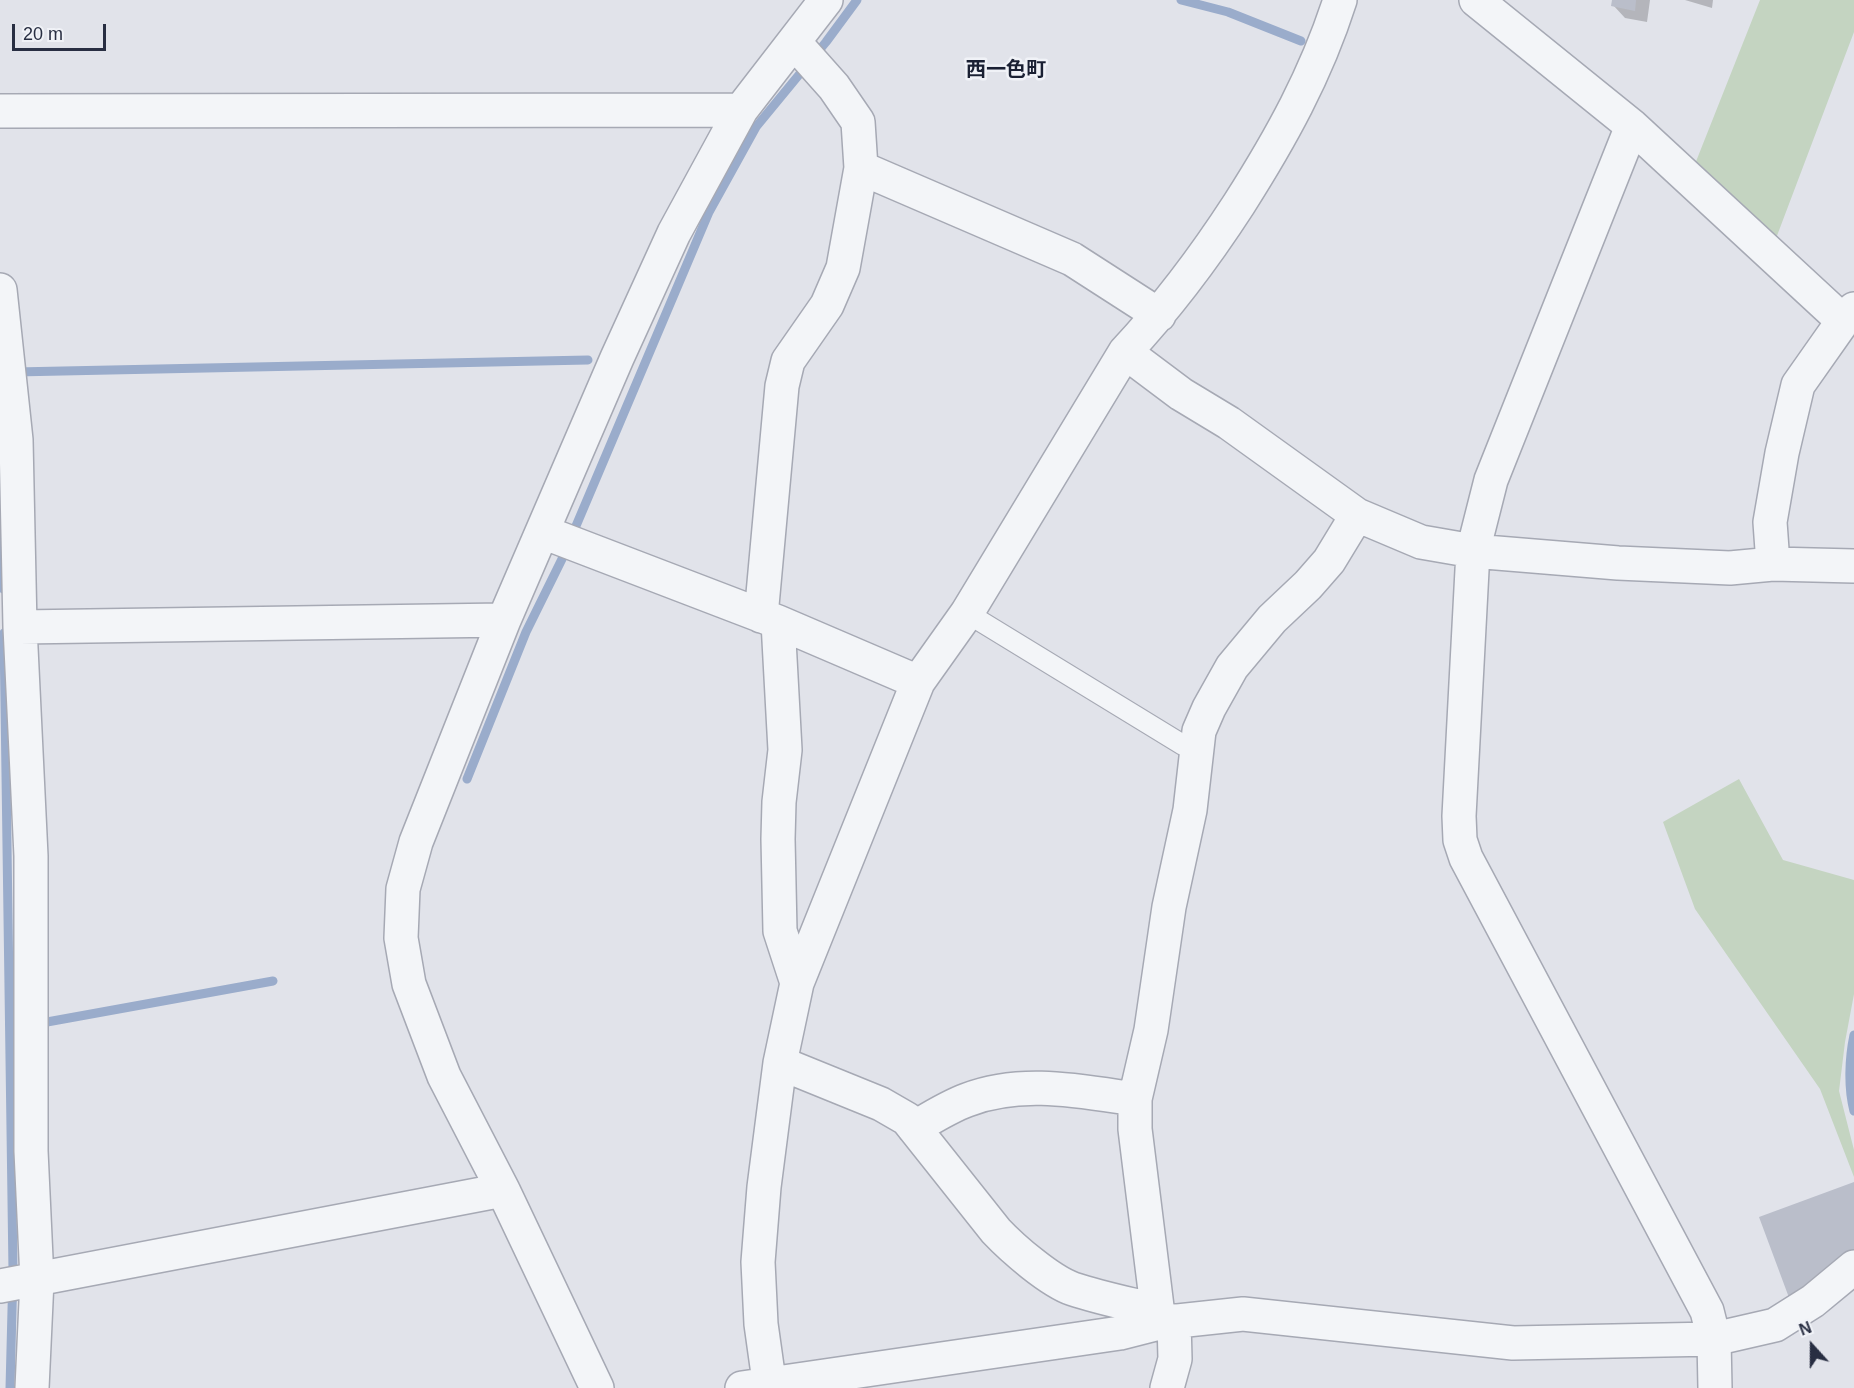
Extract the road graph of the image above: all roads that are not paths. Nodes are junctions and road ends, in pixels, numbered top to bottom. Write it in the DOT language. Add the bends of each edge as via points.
graph roads {
  1 [pos="826,0"];
  2 [pos="1341,0"];
  3 [pos="1476,0"];
  4 [pos="794,42"];
  5 [pos="741,110"];
  6 [pos="0,111"];
  7 [pos="1632,126"];
  8 [pos="861,168"];
  9 [pos="0,290"];
  10 [pos="1159,315"];
  11 [pos="1849,315"];
  12 [pos="1125,352"];
  13 [pos="1357,515"];
  14 [pos="543,532"];
  15 [pos="1473,551"];
  16 [pos="1773,564"];
  17 [pos="1854,566"];
  18 [pos="967,613"];
  19 [pos="770,619"];
  20 [pos="504,620"];
  21 [pos="20,627"];
  22 [pos="918,682"];
  23 [pos="1196,747"];
  24 [pos="797,983"];
  25 [pos="780,1063"];
  26 [pos="1135,1099"];
  27 [pos="914,1128"];
  28 [pos="503,1190"];
  29 [pos="1854,1267"];
  30 [pos="37,1280"];
  31 [pos="0,1286"];
  32 [pos="1164,1318"];
  33 [pos="1714,1340"];
  34 [pos="761,1387"];
  35 [pos="32,1388"];
  36 [pos="597,1388"];
  37 [pos="1167,1388"];
  38 [pos="1715,1388"];
  1 -- 4 [label="street"];
  2 -- 10 [label="street" via="1294,112 1260,171 1207,253"];
  3 -- 7 [label="street"];
  4 -- 5 [label="street"];
  4 -- 8 [label="street" via="834,87 858,122"];
  5 -- 6 [label="street"];
  5 -- 14 [label="street" via="674,233"];
  7 -- 11 [label="street"];
  7 -- 15 [label="street" via="1491,480"];
  8 -- 10 [label="street" via="1072,259"];
  8 -- 19 [label="street" via="843,268 827,305 788,361 782,386"];
  9 -- 21 [label="street" via="16,440"];
  10 -- 12 [label="street"];
  11 -- 16 [label="street" via="1798,385 1770,522"];
  12 -- 13 [label="street"];
  12 -- 18 [label="street"];
  13 -- 15 [label="street" via="1421,542"];
  13 -- 23 [label="street" via="1329,561 1232,667 1209,708"];
  14 -- 19 [label="street"];
  14 -- 20 [label="street"];
  15 -- 16 [label="street" via="1730,568"];
  15 -- 33 [label="street" via="1458,816 1460,840 1466,858 1707,1311"];
  16 -- 17 [label="street"];
  18 -- 22 [label="street"];
  18 -- 23 [label="lane" via="1183,745"];
  19 -- 22 [label="street"];
  19 -- 24 [label="street" via="785,750 779,802 780,931"];
  20 -- 21 [label="street"];
  20 -- 28 [label="street" via="416,842 403,889 400,938 409,984 444,1076"];
  21 -- 30 [label="street" via="31,856 31,1151"];
  22 -- 24 [label="street"];
  23 -- 26 [label="street" via="1190,810"];
  24 -- 25 [label="street"];
  25 -- 27 [label="street" via="880,1104 908,1119"];
  25 -- 34 [label="street" via="758,1262"];
  26 -- 27 [label="street" via="1058,1088 1000,1091 968,1099"];
  26 -- 32 [label="street" via="1135,1129"];
  27 -- 32 [label="street" via="996,1231 1036,1266 1071,1288"];
  28 -- 30 [label="street"];
  28 -- 36 [label="street"];
  29 -- 33 [label="street" via="1813,1301 1775,1325"];
  30 -- 31 [label="street"];
  30 -- 35 [label="street"];
  32 -- 33 [label="street" via="1243,1314 1513,1343"];
  32 -- 34 [label="street" via="1120,1334"];
  32 -- 37 [label="street" via="1175,1359"];
  33 -- 38 [label="street"];
}
